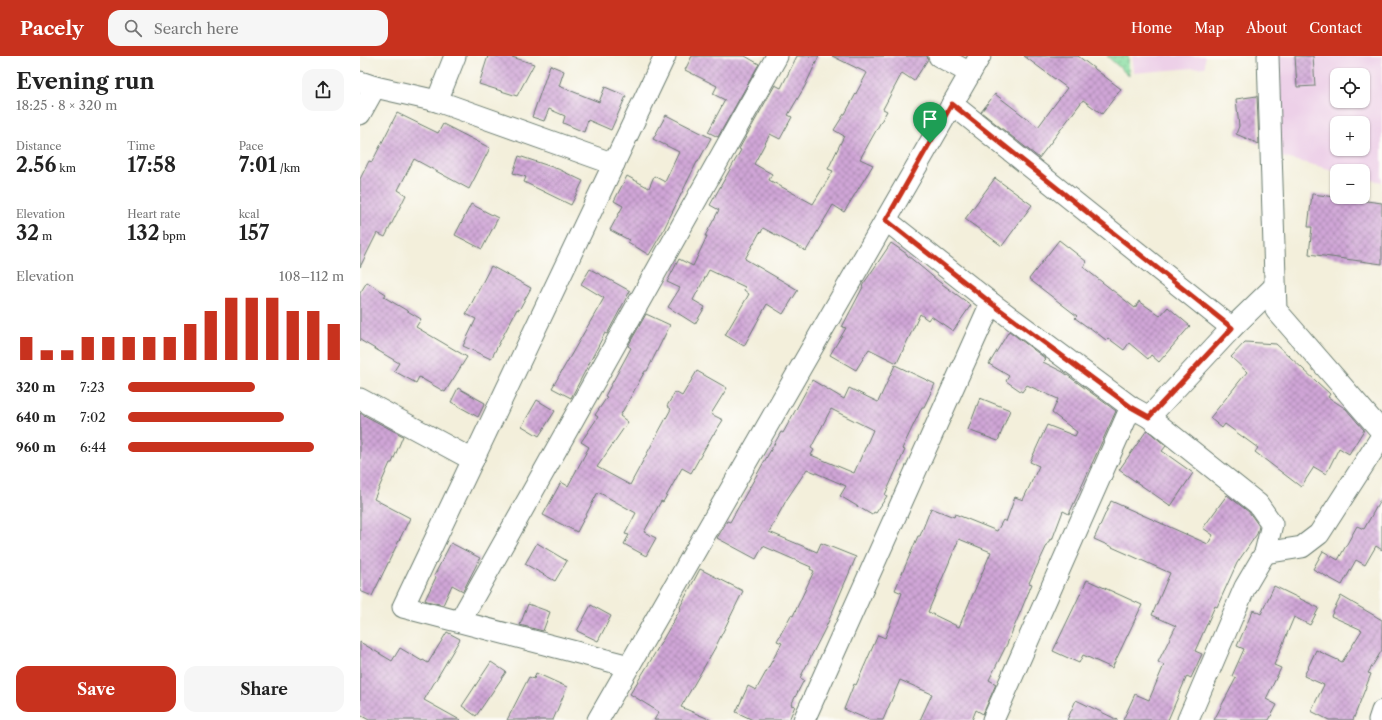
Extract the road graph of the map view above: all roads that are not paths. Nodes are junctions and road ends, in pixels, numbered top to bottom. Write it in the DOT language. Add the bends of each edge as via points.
graph roads {
  1 [pos="455,56"];
  2 [pos="665,56"];
  3 [pos="777,56"];
  4 [pos="939,56"];
  5 [pos="1268,56"];
  6 [pos="975,64"];
  7 [pos="367,84"];
  8 [pos="437,101"];
  9 [pos="952,104"];
  10 [pos="360,114"];
  11 [pos="614,164"];
  12 [pos="886,220"];
  13 [pos="1275,286"];
  14 [pos="991,303"];
  15 [pos="1232,328"];
  16 [pos="360,399"];
  17 [pos="1131,407"];
  18 [pos="1149,417"];
  19 [pos="1382,432"];
  20 [pos="1382,436"];
  21 [pos="473,460"];
  22 [pos="1265,553"];
  23 [pos="460,621"];
  24 [pos="629,666"];
  25 [pos="1382,711"];
  26 [pos="598,720"];
  27 [pos="804,720"];
  28 [pos="993,720"];
  29 [pos="1188,720"];
  30 [pos="1379,720"];
  1 -- 8 [label="street"];
  2 -- 11 [label="street"];
  3 -- 23 [label="street"];
  4 -- 6 [label="street"];
  5 -- 13 [label="street"];
  6 -- 9 [label="street"];
  7 -- 8 [label="street"];
  7 -- 10 [label="street"];
  8 -- 11 [label="street"];
  9 -- 12 [label="street"];
  9 -- 15 [label="street"];
  11 -- 21 [label="street"];
  12 -- 14 [label="street"];
  12 -- 24 [label="street"];
  13 -- 15 [label="street"];
  13 -- 19 [label="street" via="1276,310"];
  14 -- 17 [label="street"];
  14 -- 27 [label="street"];
  15 -- 18 [label="street"];
  16 -- 21 [label="street"];
  17 -- 18 [label="street"];
  17 -- 28 [label="street"];
  18 -- 22 [label="street" via="1258,504 1272,524"];
  20 -- 22 [label="street" via="1319,534 1302,547"];
  21 -- 23 [label="street" via="403,607"];
  22 -- 29 [label="street" via="1245,587"];
  23 -- 24 [label="street"];
  24 -- 26 [label="street"];
  25 -- 30 [label="street"];
}
